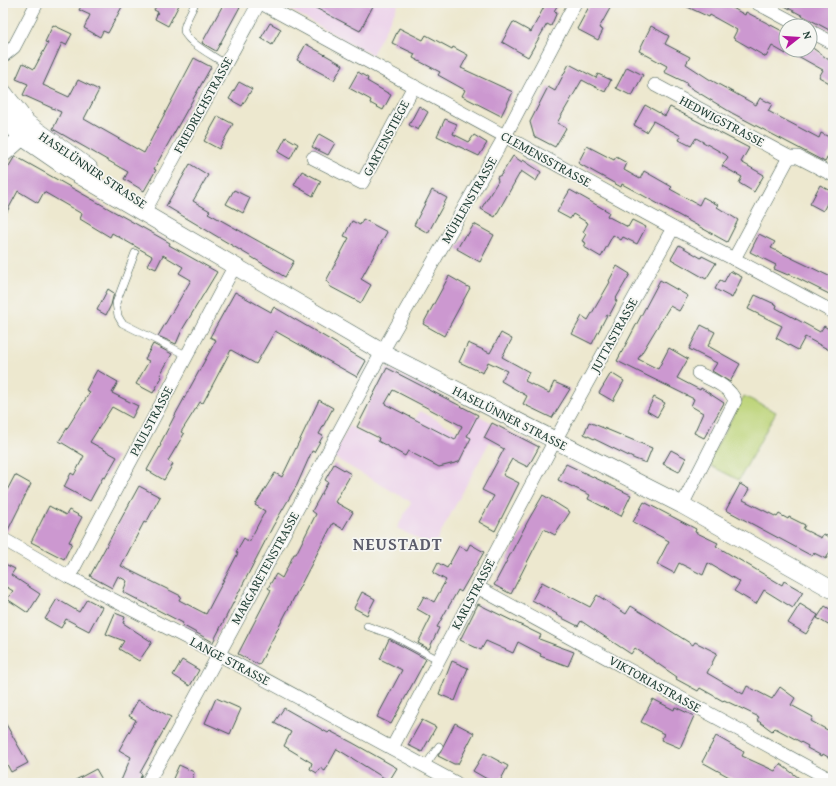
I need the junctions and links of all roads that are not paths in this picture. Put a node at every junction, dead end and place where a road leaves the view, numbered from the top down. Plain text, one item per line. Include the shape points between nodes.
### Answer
1 (37, 3) edge
2 (196, 3) edge
3 (260, 3) edge
4 (575, 3) edge
5 (757, 3) edge
6 (785, 18) edge
7 (818, 35) edge
8 (833, 43) edge
9 (3, 56) edge
10 (225, 64) junction
11 (655, 85) dead end
12 (414, 86) junction
13 (3, 92) edge
14 (13, 128) edge
15 (505, 136) junction
16 (3, 154) edge
17 (789, 157) junction
18 (313, 158) dead end
19 (833, 175) edge
20 (147, 207) junction
21 (674, 228) junction
22 (190, 240) junction
23 (135, 253) dead end
24 (734, 259) junction
25 (234, 267) junction
26 (833, 312) edge
27 (382, 352) junction
28 (186, 355) junction
29 (698, 372) dead end
30 (555, 441) junction
31 (682, 505) junction
32 (3, 539) edge
33 (69, 576) junction
34 (478, 587) junction
35 (833, 590) edge
36 (367, 626) dead end
37 (218, 654) junction
38 (438, 660) junction
39 (439, 746) dead end
40 (392, 748) junction
41 (426, 766) junction
42 (833, 781) edge
43 (147, 783) edge
44 (456, 783) edge

1 - 9 street via 14,47
2 - 10 lane via 184,28 185,34 190,41
3 - 10 street, FRIEDRICHSTRASSE
3 - 12 street, CLEMENSSTRASSE
4 - 15 street, MÜHLENSTRASSE
5 - 6 street
7 - 8 street
10 - 20 street, FRIEDRICHSTRASSE
11 - 17 street, HEDWIGSTRASSE
12 - 15 street, CLEMENSSTRASSE
12 - 18 street, GARTENSTIEGE via 362,183
13 - 14 street, HASELÜNNER STRASSE
14 - 16 street
14 - 20 street, HASELÜNNER STRASSE via 74,159
14 - 22 street, HASELÜNNER STRASSE via 70,170
15 - 21 street, CLEMENSSTRASSE
15 - 27 street, MÜHLENSTRASSE
17 - 19 street, HEDWIGSTRASSE via 798,157
17 - 24 street
20 - 22 street, HASELÜNNER STRASSE
21 - 24 street, CLEMENSSTRASSE
21 - 30 street, JUTTASTRASSE
22 - 25 street, HASELÜNNER STRASSE
23 - 28 lane via 116,303 118,316 122,323
24 - 26 street, CLEMENSSTRASSE
25 - 27 street, HASELÜNNER STRASSE
25 - 28 street, PAULSTRASSE
27 - 30 street, HASELÜNNER STRASSE
27 - 37 street, MARGARETENSTRASSE
28 - 33 street, PAULSTRASSE
29 - 31 street via 728,389 735,401
30 - 31 street, HASELÜNNER STRASSE
30 - 34 street, KARLSTRASSE
31 - 35 street, HASELÜNNER STRASSE
32 - 33 street, LANGE STRASSE
33 - 37 street, LANGE STRASSE
34 - 38 street, KARLSTRASSE
34 - 42 street, VIKTORIASTRASSE
36 - 38 lane via 392,635
37 - 40 street, LANGE STRASSE
37 - 43 street, MARGARETENSTRASSE
38 - 40 street, KARLSTRASSE
39 - 41 lane
40 - 41 street, LANGE STRASSE
41 - 44 street, LANGE STRASSE

